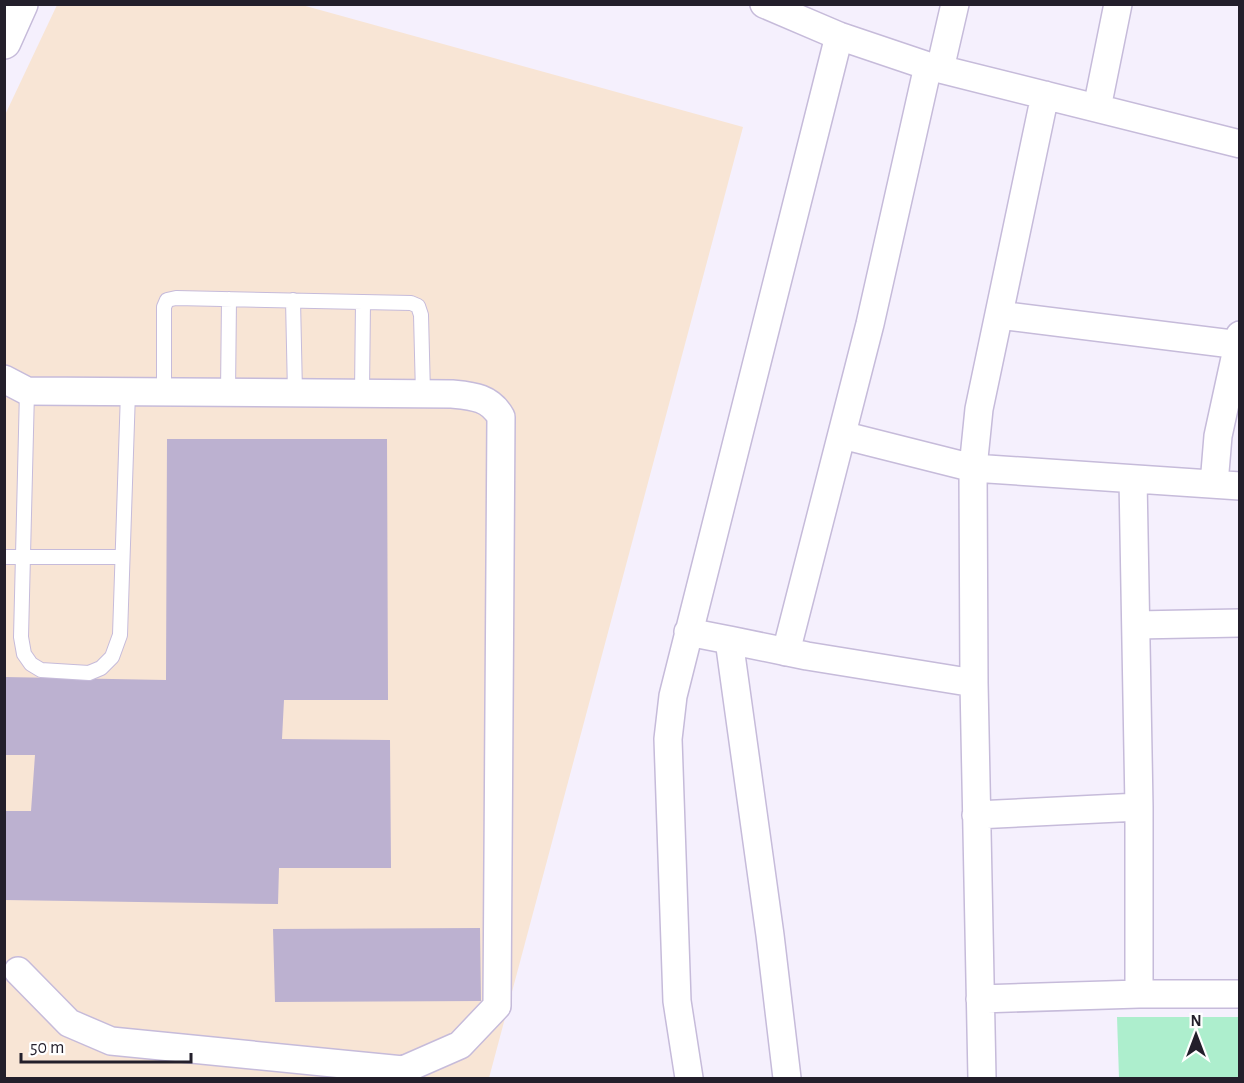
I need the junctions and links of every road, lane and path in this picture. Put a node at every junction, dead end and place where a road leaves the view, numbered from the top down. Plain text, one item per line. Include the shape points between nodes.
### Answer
1 (21, 4) edge
2 (764, 4) edge
3 (955, 4) edge
4 (1118, 4) edge
5 (791, 10) edge
6 (839, 36) junction
7 (4, 42) edge
8 (934, 67) junction
9 (1045, 95) junction
10 (1097, 108) junction
11 (1239, 144) edge
12 (229, 299) junction
13 (293, 300) junction
14 (363, 302) junction
15 (999, 315) junction
16 (1239, 342) edge
17 (16, 385) edge
18 (128, 392) junction
19 (164, 392) junction
20 (228, 393) junction
21 (295, 393) junction
22 (362, 393) junction
23 (423, 394) junction
24 (842, 435) junction
25 (973, 468) junction
26 (1133, 479) junction
27 (1227, 485) edge
28 (4, 557) edge
29 (24, 557) junction
30 (122, 557) junction
31 (1239, 622) edge
32 (1136, 625) junction
33 (688, 632) junction
34 (729, 640) junction
35 (786, 652) junction
36 (974, 683) junction
37 (1139, 807) junction
38 (976, 815) junction
39 (18, 971) dead end
40 (1139, 994) junction
41 (1239, 994) edge
42 (980, 999) junction
43 (688, 1078) edge
44 (787, 1078) edge
45 (982, 1078) edge

1 - 7 street
2 - 5 street
3 - 8 street
4 - 10 street
5 - 6 street
6 - 8 street
6 - 33 street
8 - 9 street
8 - 24 street
9 - 10 street
9 - 15 street
10 - 11 street
12 - 13 lane
12 - 19 lane via 167,300
12 - 20 lane
13 - 14 lane
13 - 21 lane
14 - 22 lane
14 - 23 lane via 418,306 422,315
15 - 16 street
15 - 25 street via 979,409
16 - 27 street via 1218,436
17 - 18 street
17 - 29 lane
18 - 19 street
18 - 30 lane
19 - 20 street
20 - 21 street
21 - 22 street
22 - 23 street
23 - 39 street via 478,397 493,406 501,417 497,1006 460,1045 403,1070 111,1041 69,1023
24 - 25 street
24 - 35 street
25 - 26 street
25 - 36 street
26 - 27 street
26 - 32 street
28 - 29 lane
29 - 30 lane
29 - 30 lane via 24,654 41,670 89,673 101,669 112,657 120,635
31 - 32 street
32 - 37 street
33 - 34 street
33 - 43 street via 668,739 677,1001
34 - 35 street
34 - 44 street
35 - 36 street
36 - 38 street
37 - 38 street
37 - 40 street
38 - 42 street
40 - 41 street
40 - 42 street
42 - 45 street

